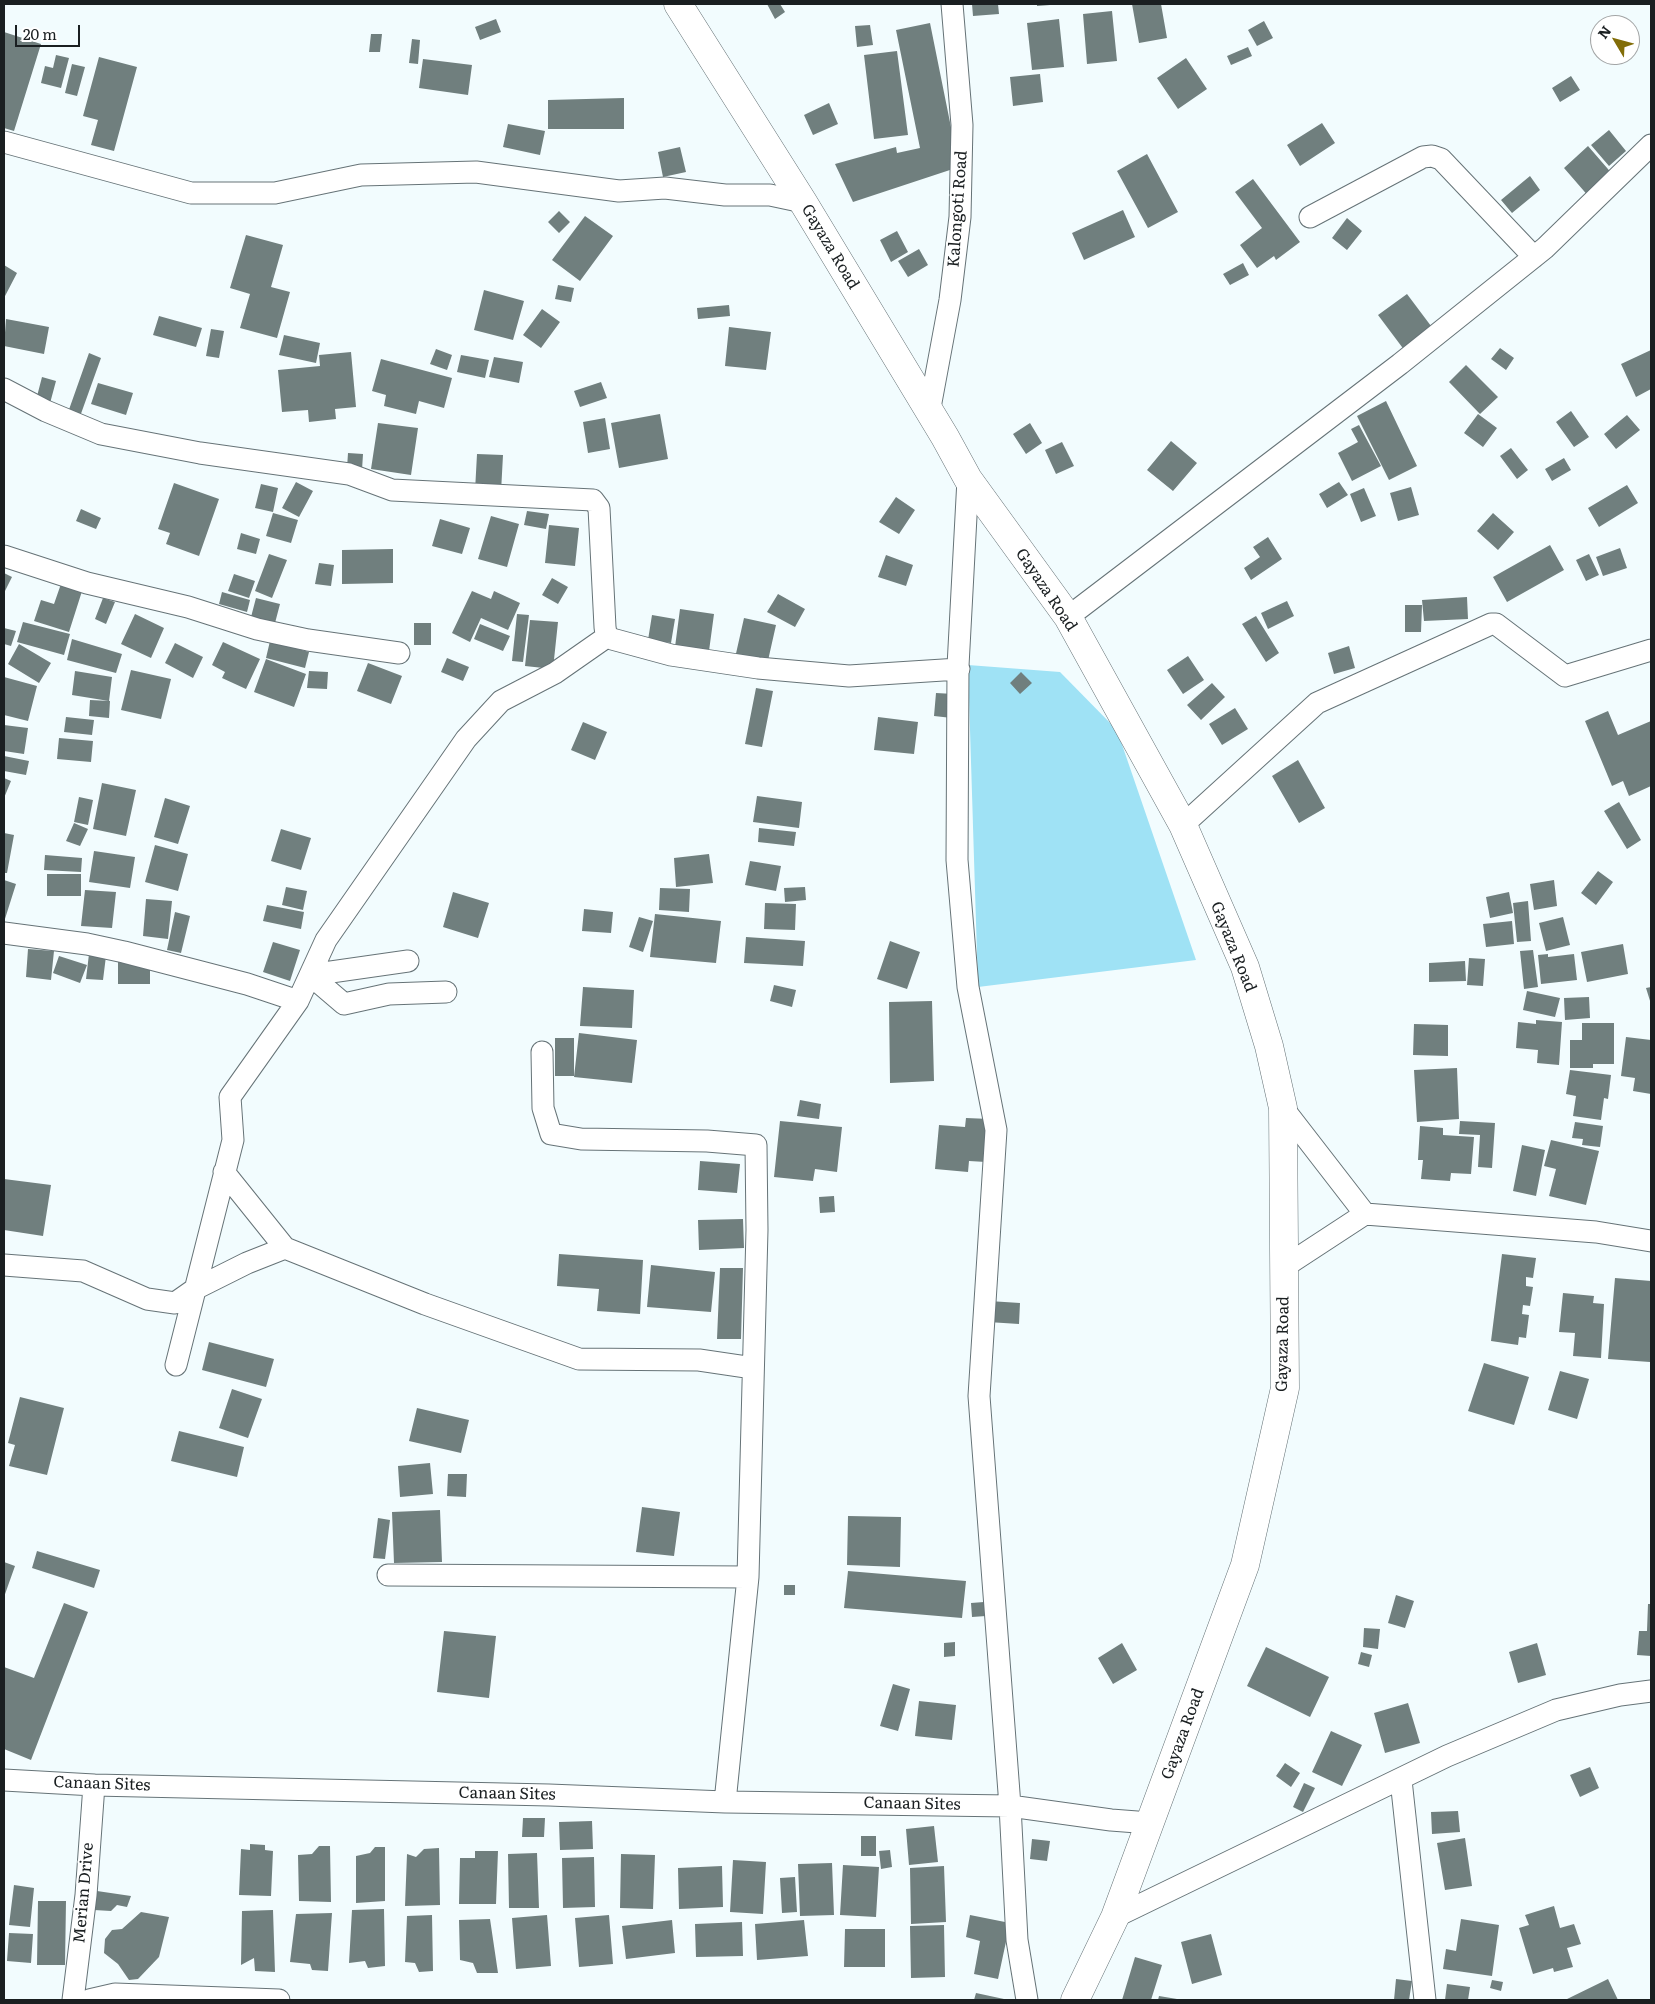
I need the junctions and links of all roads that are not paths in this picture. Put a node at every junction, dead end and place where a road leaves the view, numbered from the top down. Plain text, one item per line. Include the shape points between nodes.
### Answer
1 (678, 4) edge
2 (952, 4) edge
3 (4, 142) edge
4 (1651, 145) edge
5 (803, 202) junction
6 (1310, 217) dead end
7 (1534, 257) junction
8 (4, 389) edge
9 (929, 413) junction
10 (968, 479) junction
11 (4, 556) edge
12 (1068, 617) junction
13 (608, 636) junction
14 (1651, 650) edge
15 (399, 653) dead end
16 (959, 669) junction
17 (1183, 825) junction
18 (4, 933) edge
19 (408, 962) dead end
20 (310, 975) junction
21 (446, 992) dead end
22 (298, 1001) junction
23 (542, 1052) dead end
24 (1283, 1108) junction
25 (224, 1172) junction
26 (1365, 1214) junction
27 (1651, 1241) edge
28 (285, 1248) junction
29 (4, 1265) edge
30 (1284, 1268) junction
31 (195, 1289) junction
32 (176, 1365) dead end
33 (753, 1368) junction
34 (388, 1575) dead end
35 (748, 1577) junction
36 (1651, 1691) edge
37 (4, 1780) edge
38 (1401, 1780) junction
39 (94, 1785) junction
40 (725, 1802) junction
41 (1010, 1806) junction
42 (1150, 1823) junction
43 (1115, 1916) junction
44 (73, 2000) edge
45 (89, 2000) edge
46 (279, 2000) edge
47 (1027, 2000) edge
48 (1075, 2000) edge
49 (1425, 2000) edge

1 - 5 main road, Gayaza Road
2 - 9 street, Kalongoti Road via 962,125 960,217 950,300
3 - 5 street via 191,193 275,193 361,175 476,172 619,191 665,188 725,195 770,195
4 - 7 street
5 - 9 main road, Gayaza Road
6 - 7 street via 1423,156 1432,156 1441,159
7 - 12 street via 1400,364
8 - 13 street via 101,434 200,453 349,474 392,490 593,500 599,508
9 - 10 main road, Gayaza Road
10 - 12 main road, Gayaza Road
10 - 16 street
11 - 15 street via 257,629
12 - 17 main road, Gayaza Road
13 - 16 street via 671,655 758,668 849,676
13 - 20 street via 555,673 501,701 466,739 326,940
14 - 17 street via 1564,676 1496,624 1491,624 1317,703
16 - 41 street via 957,860 968,987 996,1130 980,1396
17 - 24 main road, Gayaza Road via 1245,966
18 - 22 street via 124,952 247,984
19 - 20 street
20 - 21 street via 344,1004 389,994
20 - 22 street
22 - 25 street via 230,1097 233,1140
23 - 33 street via 543,1108 551,1134 581,1139 756,1145
24 - 26 street
24 - 30 main road, Gayaza Road
25 - 28 street
25 - 31 street
26 - 27 street via 1596,1232
26 - 30 street
28 - 31 street
28 - 33 street via 426,1304 579,1359 700,1360
29 - 31 street via 83,1271 147,1299 175,1303
30 - 42 main road, Gayaza Road via 1285,1388 1245,1565
31 - 32 street
33 - 35 street
34 - 35 street
35 - 40 street
36 - 38 street via 1556,1710 1447,1756
37 - 39 street, Canaan Sites
38 - 43 street
38 - 49 street
39 - 40 street, Canaan Sites
39 - 44 street, Merian Drive via 86,1895
40 - 41 street, Canaan Sites
41 - 42 street, Canaan Sites
41 - 47 street via 1017,1940
42 - 43 main road, Gayaza Road
43 - 48 main road, Gayaza Road
45 - 46 street via 116,1994

